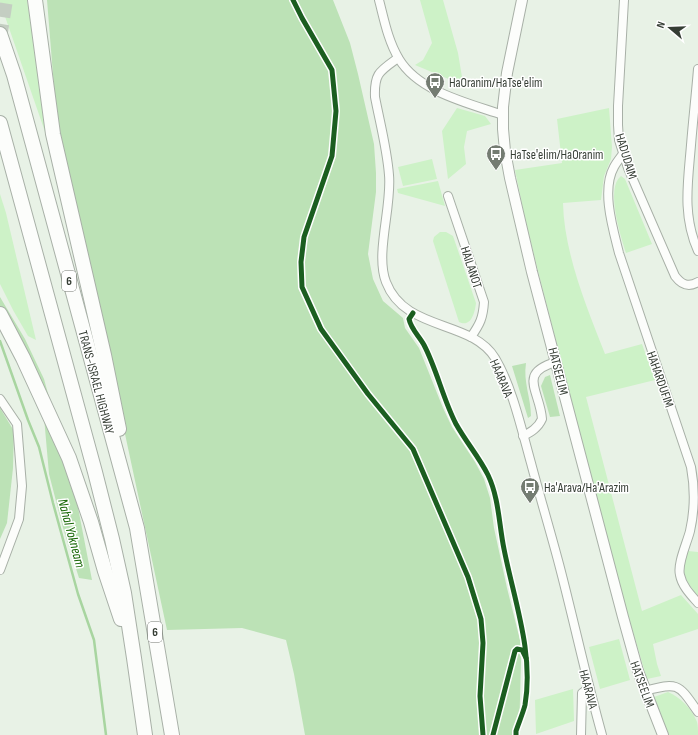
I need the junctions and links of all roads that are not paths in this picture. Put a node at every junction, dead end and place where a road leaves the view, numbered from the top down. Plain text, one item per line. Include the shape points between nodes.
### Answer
1 (35, 0) edge
2 (379, 0) edge
3 (522, 0) edge
4 (624, 0) edge
5 (0, 34) edge
6 (398, 58) junction
7 (698, 69) edge
8 (503, 115) junction
9 (0, 123) edge
10 (623, 154) junction
11 (448, 196) dead end
12 (698, 251) edge
13 (698, 282) edge
14 (0, 314) edge
15 (471, 337) junction
16 (556, 362) junction
17 (0, 399) edge
18 (523, 436) junction
19 (137, 528) junction
20 (0, 570) edge
21 (698, 603) edge
22 (134, 658) junction
23 (589, 688) junction
24 (646, 691) junction
25 (698, 712) edge
26 (145, 735) edge
27 (172, 735) edge
28 (581, 735) edge
29 (602, 735) edge
30 (663, 735) edge

1 - 19 highway via 53,134 104,355
2 - 6 street
3 - 8 street, HATSEELIM via 507,73
4 - 10 street, HADUDAIM via 618,125
5 - 19 highway, TRANS-ISRAEL HIGHWAY / 6 via 14,75
6 - 8 street via 419,80 448,96
6 - 15 street, HAARAVA via 382,69 375,84 389,176 382,264 385,281 398,302 413,313
7 - 12 street via 687,191 691,232
8 - 16 street, HATSEELIM via 510,178
9 - 22 highway, TRANS-ISRAEL HIGHWAY / 6 via 105,509 124,593
10 - 13 street, HADUDAIM via 674,276 680,283 687,285
10 - 21 street, HAHARDUFIM via 610,179 608,192 611,222 619,253 691,467 695,502 680,575 685,587
11 - 15 street, HAILANOT via 484,302 480,324
14 - 22 highway via 69,458
15 - 18 street, HAARAVA via 486,346 495,358 512,399
16 - 18 street via 539,368 534,375 542,419
16 - 24 street, HATSEELIM via 612,579
17 - 20 street via 17,424 22,486 19,519
18 - 23 street, HAARAVA via 559,564
19 - 27 highway, TRANS-ISRAEL HIGHWAY / 6
22 - 26 highway, TRANS-ISRAEL HIGHWAY / 6
23 - 28 street via 582,693
23 - 29 street, HAARAVA
24 - 25 street via 670,685 677,686 684,691
24 - 30 street, HATSEELIM

